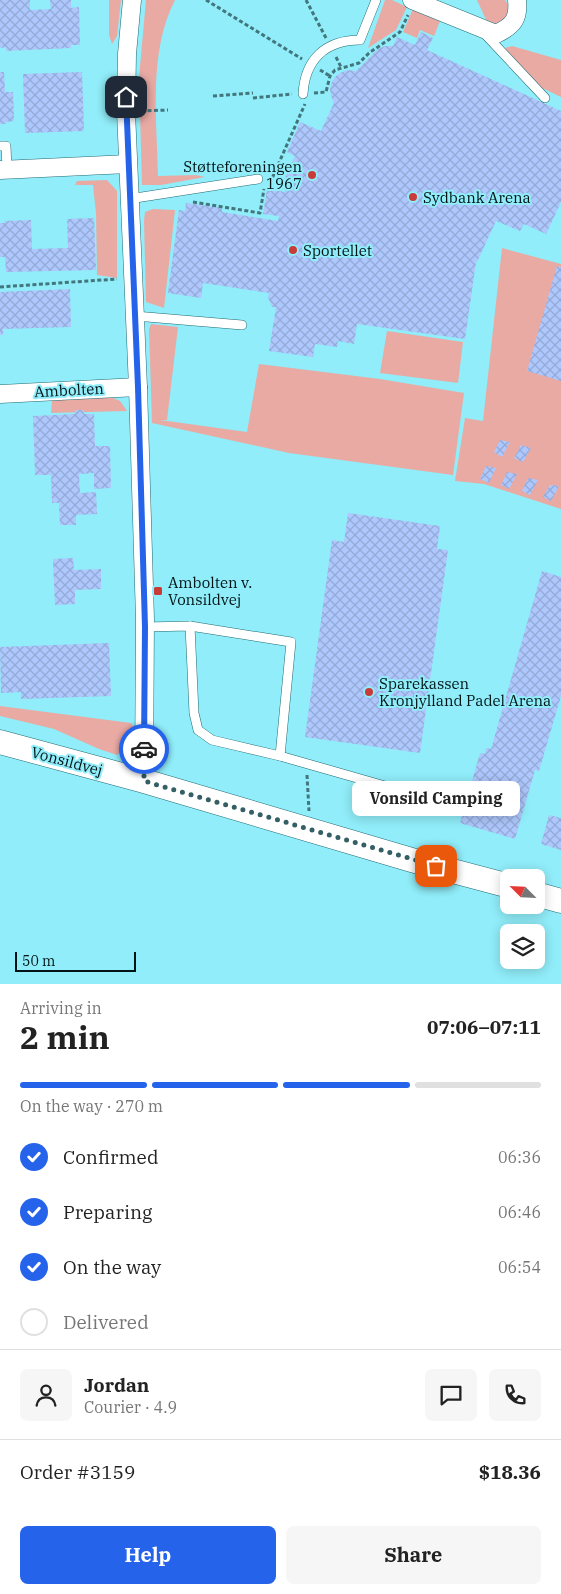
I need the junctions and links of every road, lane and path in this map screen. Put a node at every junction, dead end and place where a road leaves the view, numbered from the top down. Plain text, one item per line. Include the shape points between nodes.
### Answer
1 (132, 0) edge
2 (206, 0) edge
3 (306, 0) edge
4 (376, 0) edge
5 (413, 0) edge
6 (517, 0) edge
7 (445, 7) edge
8 (478, 28) junction
9 (330, 46) junction
10 (310, 64) junction
11 (341, 67) junction
12 (330, 76) junction
13 (307, 93) junction
14 (213, 96) dead end
15 (545, 98) dead end
16 (168, 110) dead end
17 (126, 112) junction
18 (0, 146) edge
19 (128, 164) junction
20 (4, 170) edge
21 (258, 179) dead end
22 (129, 199) junction
23 (187, 201) dead end
24 (133, 278) junction
25 (0, 287) edge
26 (135, 316) junction
27 (242, 325) dead end
28 (138, 387) junction
29 (0, 394) edge
30 (190, 626) junction
31 (145, 627) junction
32 (0, 742) edge
33 (280, 756) junction
34 (307, 764) junction
35 (144, 781) junction
36 (413, 794) dead end
37 (310, 829) junction
38 (500, 884) edge
39 (545, 897) edge
40 (561, 901) edge

1 - 17 street
2 - 10 path
3 - 9 path
4 - 9 lane via 360,40
5 - 7 street
5 - 11 path via 400,32 359,63
6 - 8 street via 517,14 510,27 496,34
7 - 8 street
8 - 15 lane
9 - 10 lane
9 - 11 path
10 - 12 path
10 - 13 lane via 303,83
11 - 12 path
12 - 13 path via 326,92
13 - 14 path
13 - 23 path via 272,181 264,189 260,213
16 - 17 path
17 - 19 street
18 - 20 lane via 6,146
19 - 20 street
19 - 22 street
21 - 22 lane
22 - 24 street
24 - 25 path
24 - 26 street
26 - 27 lane
26 - 28 street
28 - 29 street, Ambolten
28 - 31 street
30 - 31 lane
30 - 33 lane via 194,713 198,730 212,740
30 - 33 lane via 292,642
31 - 35 street
32 - 35 main road, Vonsildvej
33 - 34 lane
34 - 36 lane
34 - 37 path
35 - 37 main road, Vonsildvej
37 - 38 main road, Vonsildvej
39 - 40 main road

